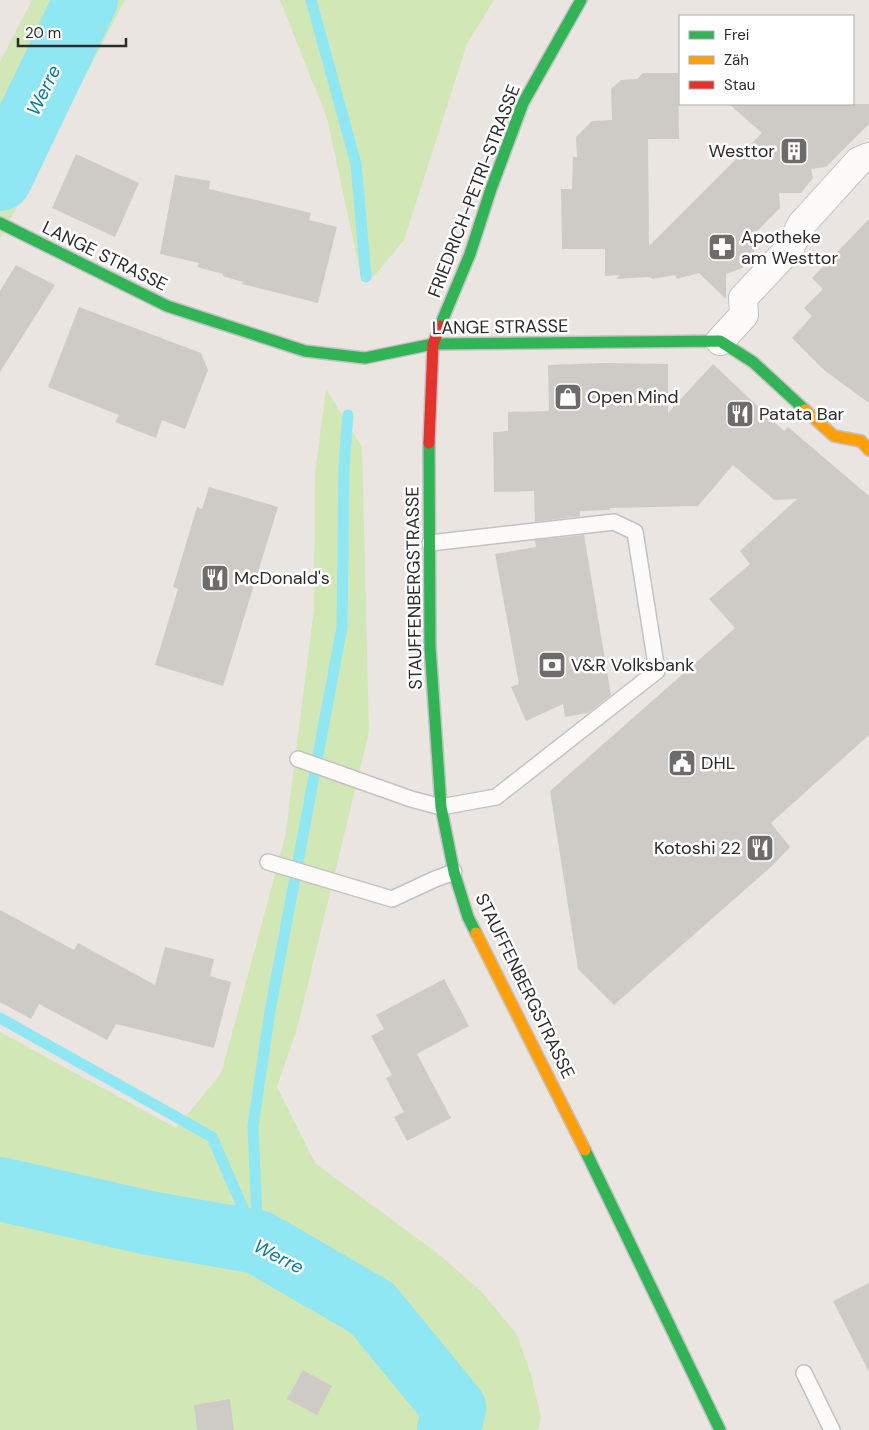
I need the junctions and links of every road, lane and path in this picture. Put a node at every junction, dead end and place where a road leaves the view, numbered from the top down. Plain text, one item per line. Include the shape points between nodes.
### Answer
1 (581, 0) edge
2 (869, 156) edge
3 (0, 223) edge
4 (720, 341) junction
5 (433, 344) junction
6 (869, 450) edge
7 (430, 543) junction
8 (298, 759) dead end
9 (441, 807) junction
10 (268, 862) dead end
11 (454, 872) junction
12 (804, 1373) dead end
13 (720, 1430) edge
14 (832, 1430) edge

1 - 5 main road, FRIEDRICH-PETRI-STRASSE via 523,103 470,254
2 - 4 street via 859,161 801,225 790,248 743,298 744,315
3 - 5 main road, LANGE STRASSE via 167,306 304,351 365,358
4 - 5 main road, LANGE STRASSE via 554,336
4 - 6 main road via 789,388 834,436 861,441
5 - 7 main road, STAUFFENBERGSTRASSE via 429,434
7 - 9 main road, STAUFFENBERGSTRASSE via 430,647
7 - 9 lane via 614,522 635,532 657,672 496,797
8 - 9 lane
9 - 11 main road, STAUFFENBERGSTRASSE
10 - 11 lane via 392,899
11 - 13 main road, STAUFFENBERGSTRASSE via 468,917 565,1108
12 - 14 lane

